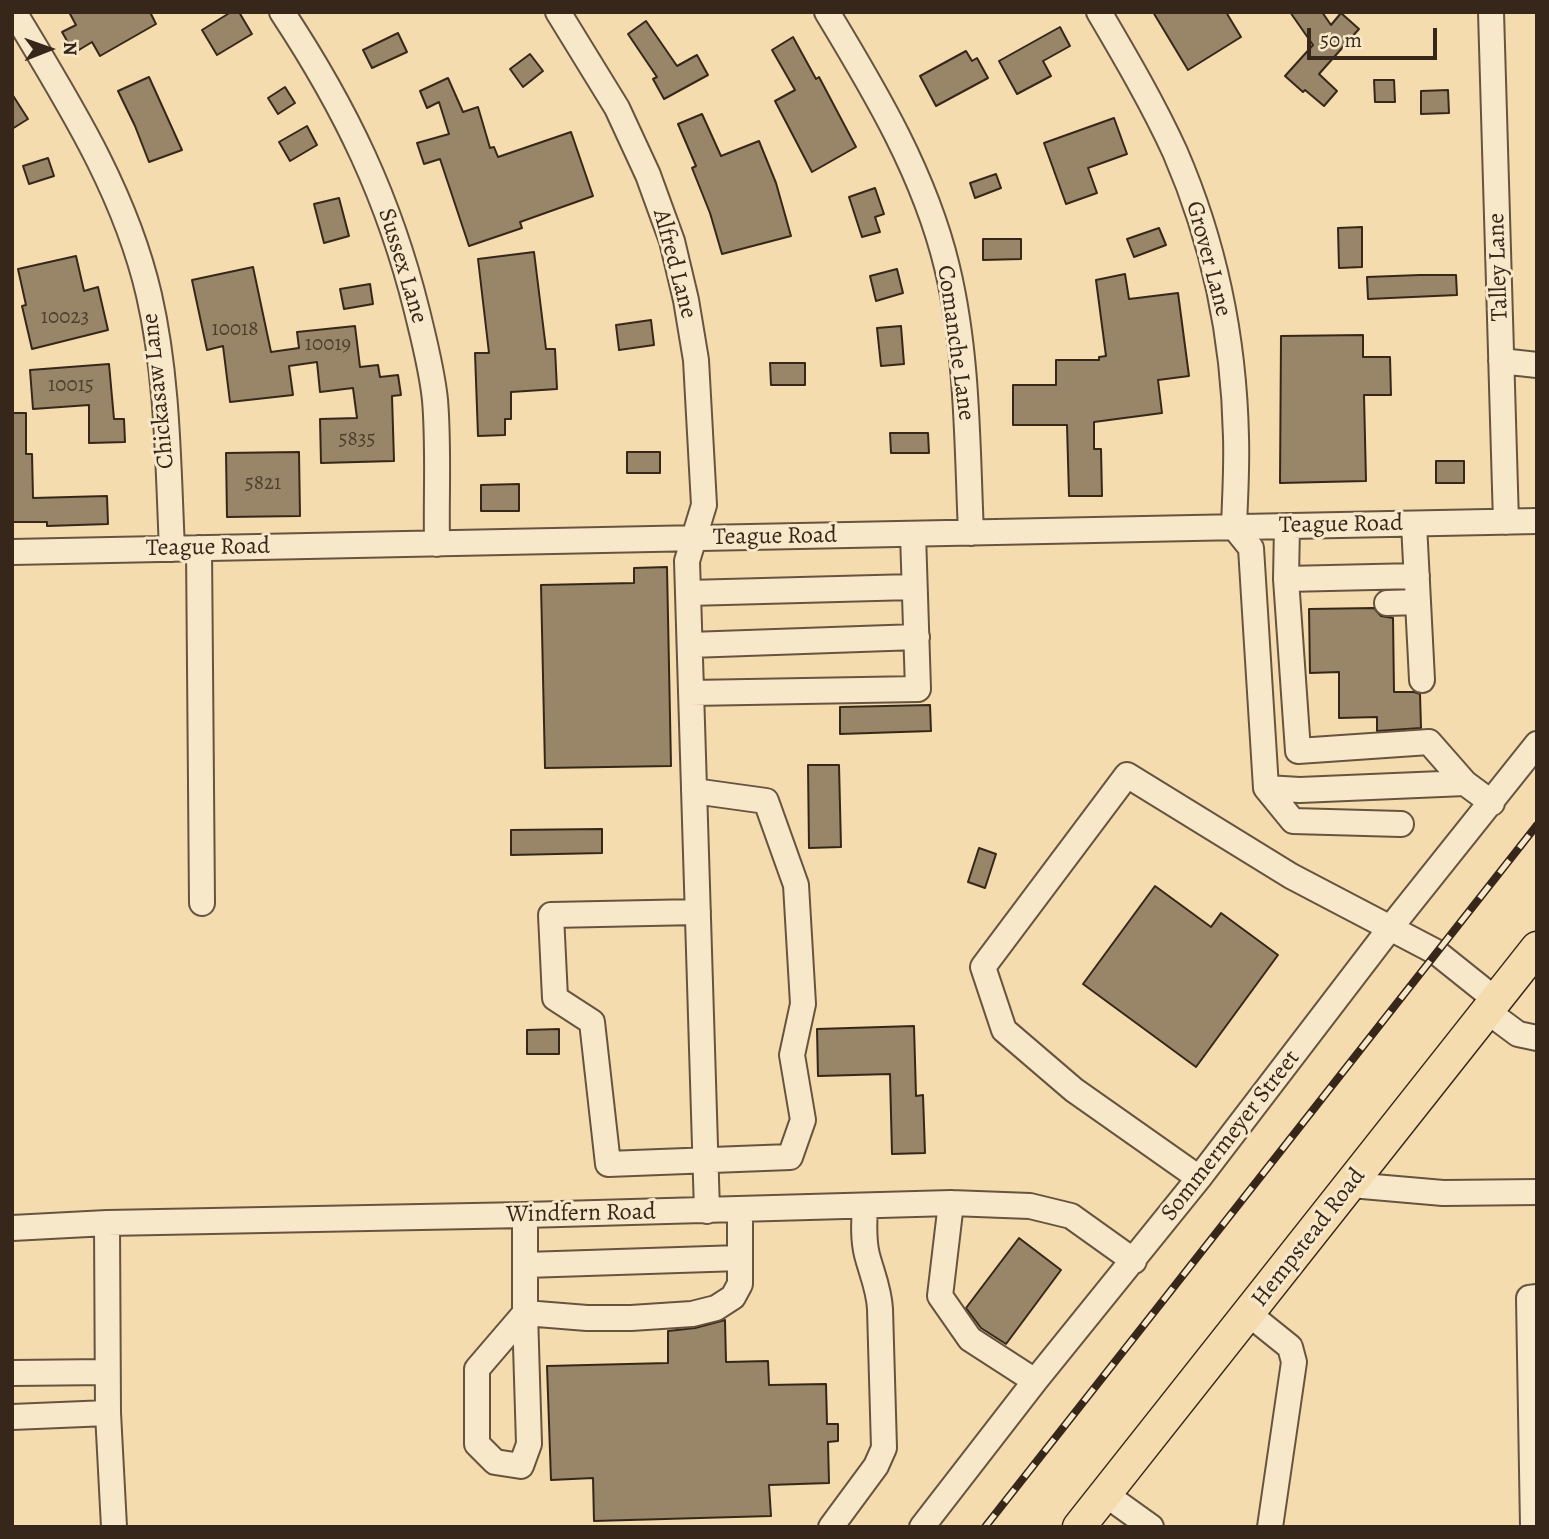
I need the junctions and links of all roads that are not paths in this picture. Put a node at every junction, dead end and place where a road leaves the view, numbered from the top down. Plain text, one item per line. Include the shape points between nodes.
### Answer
1 (15, 12) edge
2 (282, 12) edge
3 (558, 12) edge
4 (828, 12) edge
5 (1099, 12) edge
6 (1490, 12) edge
7 (1501, 361) junction
8 (1537, 365) edge
9 (1537, 521) edge
10 (1506, 522) junction
11 (1414, 524) junction
12 (1287, 526) junction
13 (1234, 527) junction
14 (971, 533) junction
15 (913, 534) junction
16 (695, 538) junction
17 (437, 544) junction
18 (199, 548) junction
19 (172, 549) junction
20 (12, 552) edge
21 (1417, 576) junction
22 (1286, 579) junction
23 (914, 587) junction
24 (688, 593) junction
25 (1418, 602) junction
26 (1387, 603) dead end
27 (917, 637) junction
28 (690, 645) junction
29 (1422, 680) dead end
30 (691, 693) junction
31 (1537, 744) edge
32 (1465, 783) junction
33 (1266, 788) junction
34 (694, 791) junction
35 (1492, 803) junction
36 (1401, 824) dead end
37 (202, 903) dead end
38 (698, 912) junction
39 (1391, 927) junction
40 (1537, 948) edge
41 (1491, 1005) junction
42 (1537, 1038) edge
43 (705, 1160) junction
44 (1199, 1178) junction
45 (1351, 1185) junction
46 (1537, 1192) edge
47 (951, 1203) junction
48 (865, 1206) junction
49 (740, 1209) junction
50 (707, 1210) junction
51 (525, 1215) junction
52 (107, 1223) junction
53 (12, 1228) edge
54 (740, 1258) junction
55 (1133, 1261) junction
56 (526, 1265) junction
57 (1537, 1297) edge
58 (525, 1313) junction
59 (1249, 1314) junction
60 (107, 1372) junction
61 (12, 1373) edge
62 (1035, 1381) junction
63 (108, 1413) junction
64 (12, 1417) edge
65 (1105, 1494) junction
66 (114, 1527) edge
67 (831, 1527) edge
68 (922, 1527) edge
69 (1079, 1527) edge
70 (1151, 1527) edge
71 (1270, 1527) edge
72 (1533, 1527) edge

1 - 19 street, Chickasaw Lane via 110,181 148,293 160,355
2 - 17 street, Sussex Lane via 316,63 366,158 408,276 435,401
3 - 16 street, Alfred Lane via 617,108 672,241 696,359 704,505
4 - 14 street, Comanche Lane via 916,174 947,268 965,391
5 - 13 street, Grover Lane via 1175,152 1212,257 1233,381
6 - 7 street, Talley Lane
7 - 8 street
7 - 10 street, Talley Lane
9 - 10 street, Teague Road
10 - 11 street, Teague Road
11 - 12 street, Teague Road
11 - 21 street
12 - 13 street, Teague Road
12 - 22 street
13 - 14 street, Teague Road
13 - 33 street via 1251,548
14 - 15 street, Teague Road
15 - 16 street, Teague Road
15 - 23 street
16 - 17 street, Teague Road
16 - 24 street, Alfred Lane via 687,561
17 - 18 street, Teague Road
18 - 19 street, Teague Road
18 - 37 street
19 - 20 street, Teague Road
21 - 22 street
21 - 25 street
22 - 32 street via 1298,751 1429,742
23 - 24 street
23 - 27 street
24 - 28 street, Alfred Lane
25 - 26 street
25 - 29 street
27 - 28 street
27 - 30 street via 918,689
28 - 30 street, Alfred Lane
30 - 34 street, Alfred Lane
31 - 35 street, Sommermeyer Street
32 - 33 street
32 - 35 street
33 - 36 street via 1293,821
34 - 38 street, Alfred Lane
34 - 43 street via 766,801 796,885 803,1004 792,1055 803,1120 790,1157
35 - 39 street, Sommermeyer Street
38 - 43 street, Alfred Lane
38 - 43 street via 551,915 555,998 592,1022 608,1164
39 - 41 street via 1436,953
39 - 44 street, Sommermeyer Street
39 - 44 street via 1291,876 1127,775 983,967 1004,1030 1074,1090
40 - 41 main road, Hempstead Road
41 - 42 street via 1518,1034
41 - 45 main road, Hempstead Road
43 - 50 street, Alfred Lane
44 - 55 street, Sommermeyer Street
45 - 46 street via 1443,1193
45 - 59 main road, Hempstead Road
47 - 48 street, Windfern Road
47 - 55 street, Windfern Road via 1030,1206 1071,1216
47 - 62 street via 940,1296 970,1339
48 - 49 street, Windfern Road
48 - 67 street via 867,1256 879,1289 884,1448
49 - 50 street, Windfern Road
49 - 54 street
50 - 51 street, Windfern Road
51 - 52 street, Windfern Road
51 - 56 street
52 - 53 street, Windfern Road
52 - 60 street
54 - 56 street
54 - 58 street via 740,1284 733,1297 716,1308 631,1318
55 - 62 street, Sommermeyer Street
56 - 58 street
57 - 72 street via 1529,1298
58 - 58 street via 477,1369 477,1444 495,1462 521,1466 529,1444
59 - 65 main road, Hempstead Road
59 - 71 street via 1290,1347 1294,1362
60 - 61 street
60 - 63 street
62 - 68 street, Sommermeyer Street
63 - 64 street
63 - 66 street
65 - 69 main road, Hempstead Road
65 - 70 street

